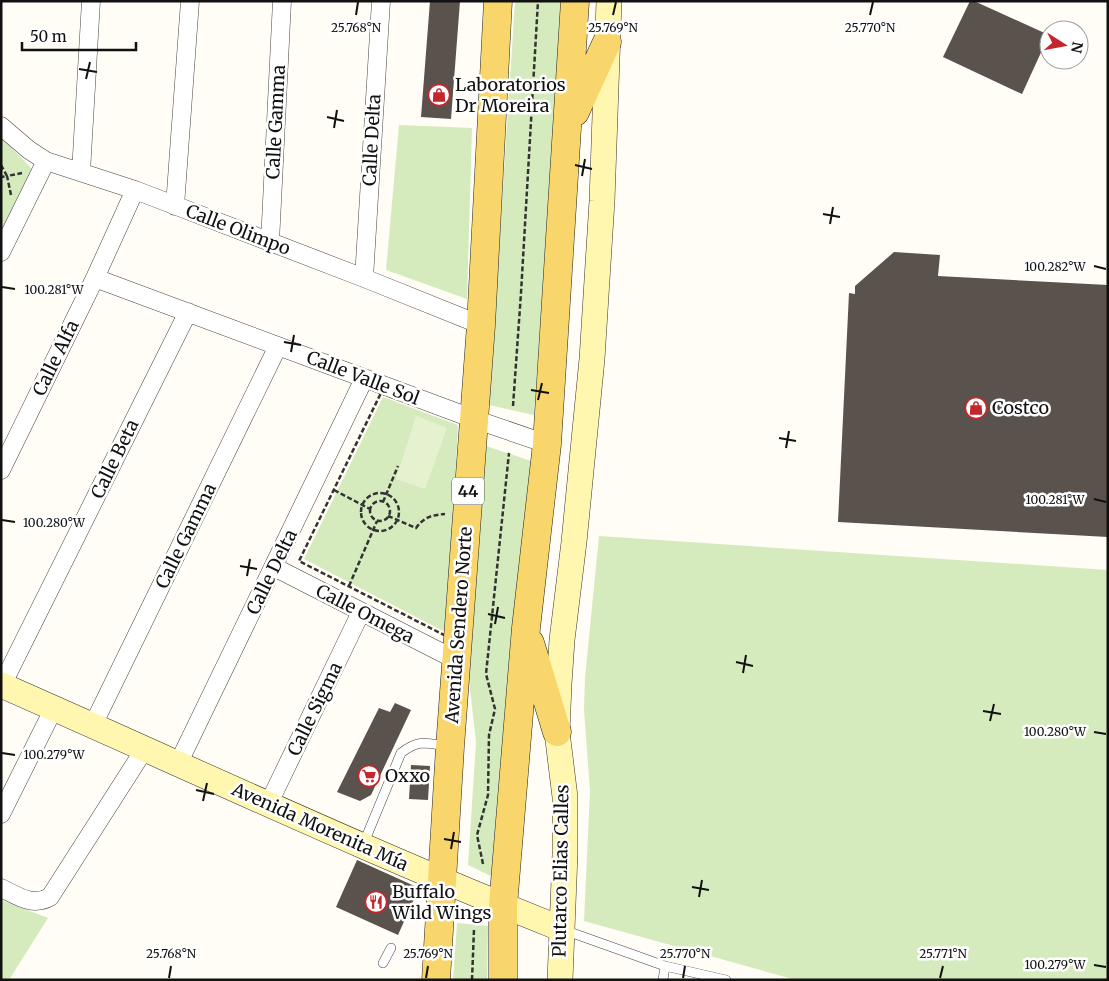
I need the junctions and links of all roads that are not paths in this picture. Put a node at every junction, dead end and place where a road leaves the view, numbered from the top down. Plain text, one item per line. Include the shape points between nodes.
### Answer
1 (91, 1) edge
2 (190, 1) edge
3 (282, 1) edge
4 (380, 1) edge
5 (498, 1) edge
6 (575, 1) edge
7 (609, 1) edge
8 (607, 42) junction
9 (1, 126) edge
10 (568, 128) junction
11 (46, 161) junction
12 (81, 172) junction
13 (134, 190) junction
14 (175, 206) junction
15 (270, 242) junction
16 (1, 252) edge
17 (95, 278) junction
18 (364, 278) junction
19 (188, 312) junction
20 (481, 325) junction
21 (278, 346) junction
22 (364, 379) junction
23 (474, 419) junction
24 (547, 444) junction
25 (1, 470) edge
26 (274, 567) junction
27 (361, 612) junction
28 (526, 628) junction
29 (456, 660) junction
30 (2, 685) edge
31 (54, 708) junction
32 (93, 725) junction
33 (557, 732) junction
34 (450, 747) junction
35 (144, 750) junction
36 (178, 764) junction
37 (268, 805) junction
38 (1, 814) edge
39 (363, 846) junction
40 (442, 881) junction
41 (1, 888) edge
42 (502, 906) junction
43 (562, 929) junction
44 (391, 948) dead end
45 (383, 963) dead end
46 (665, 966) junction
47 (436, 980) edge
48 (503, 980) edge
49 (560, 980) edge
50 (663, 980) edge
51 (726, 980) edge

1 - 12 street
2 - 14 street
3 - 15 street, Calle Gamma
4 - 18 street, Calle Delta
5 - 20 main road, Avenida Sendero Norte / 44
6 - 10 main road
7 - 8 street
8 - 10 main road
8 - 33 street via 602,202 592,359 562,640
9 - 11 street, Calle Olimpo
10 - 24 main road
11 - 12 street, Calle Olimpo
11 - 16 street
12 - 13 street, Calle Olimpo
13 - 14 street, Calle Olimpo
13 - 17 street, Calle Alfa
14 - 15 street, Calle Olimpo
15 - 18 street, Calle Olimpo
17 - 19 street, Calle Valle Sol
17 - 25 street, Calle Alfa
18 - 20 street, Calle Olimpo
19 - 21 street, Calle Valle Sol
19 - 30 street, Calle Beta
20 - 23 main road, Avenida Sendero Norte / 44
21 - 22 street, Calle Valle Sol
21 - 32 street, Calle Gamma
22 - 23 street, Calle Valle Sol
22 - 26 street, Calle Delta
23 - 24 street, Calle Valle Sol
23 - 29 main road, Avenida Sendero Norte / 44
24 - 28 main road
26 - 27 street, Calle Omega
26 - 36 street, Calle Delta
27 - 29 street, Calle Omega
27 - 37 street, Calle Sigma
28 - 33 main road
28 - 42 main road
29 - 34 main road, Avenida Sendero Norte / 44
30 - 31 street, Avenida Morenita Mía
31 - 32 street, Avenida Morenita Mía
31 - 38 street
32 - 35 street, Avenida Morenita Mía
33 - 43 street, Plutarco Elias Calles via 565,797
34 - 39 lane via 423,742 412,744 401,753
34 - 40 main road, Avenida Sendero Norte / 44
35 - 36 street, Avenida Morenita Mía
35 - 41 street via 50,898 29,902
36 - 37 street, Avenida Morenita Mía
37 - 39 street, Avenida Morenita Mía
39 - 40 street, Avenida Morenita Mía
40 - 42 street, Avenida Morenita Mía
40 - 47 main road, Avenida Sendero Norte / 44
42 - 43 street, Avenida Morenita Mía
42 - 48 main road
43 - 46 lane
43 - 49 street, Plutarco Elias Calles
44 - 45 lane
46 - 50 lane
46 - 51 lane

